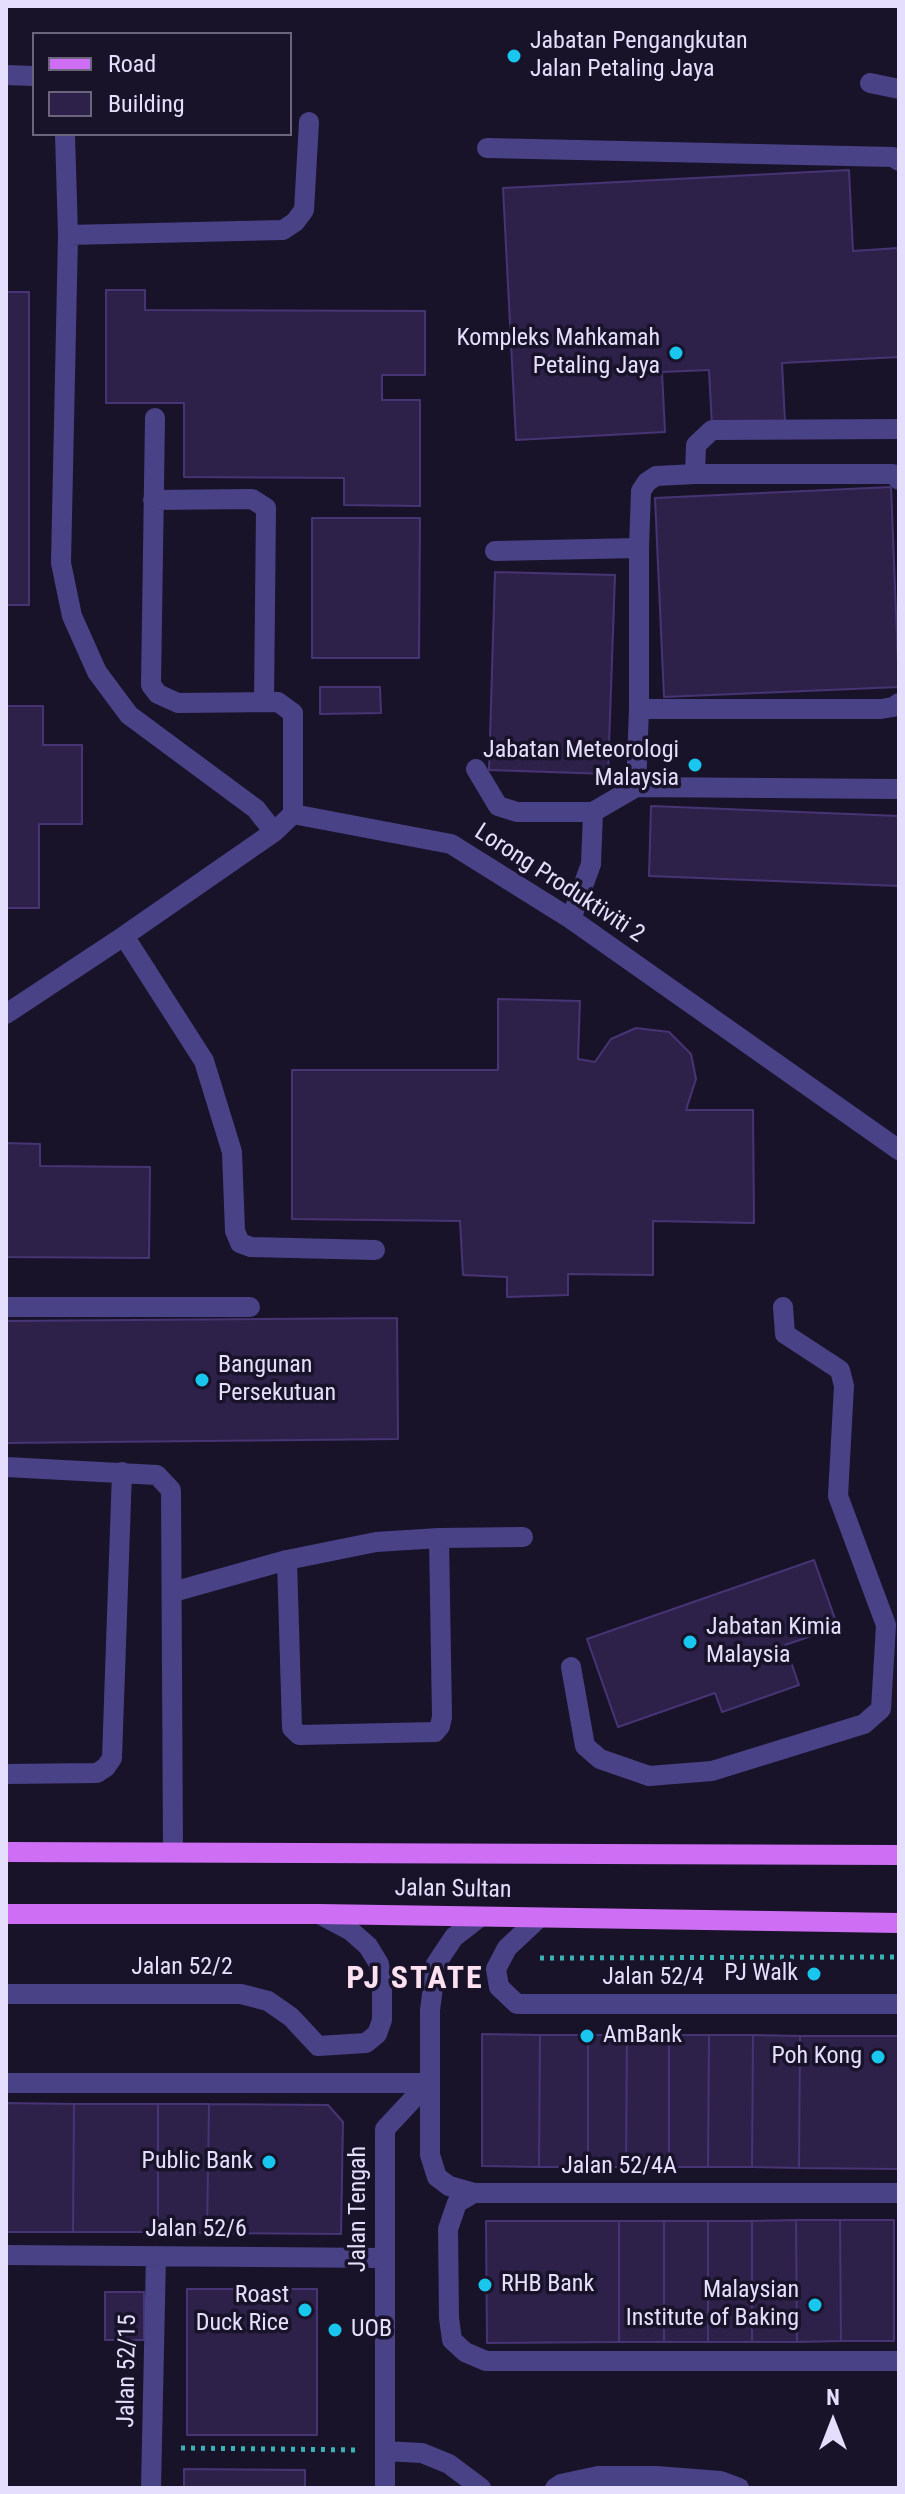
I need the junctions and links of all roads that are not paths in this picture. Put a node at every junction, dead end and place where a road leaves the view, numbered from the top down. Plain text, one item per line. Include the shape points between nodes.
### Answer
1 (6, 75) edge
2 (32, 76) edge
3 (870, 83) dead end
4 (899, 89) edge
5 (309, 122) dead end
6 (65, 136) edge
7 (487, 148) dead end
8 (899, 161) edge
9 (68, 235) junction
10 (155, 418) dead end
11 (899, 429) edge
12 (695, 474) junction
13 (899, 480) edge
14 (153, 500) junction
15 (639, 548) junction
16 (495, 551) dead end
17 (264, 702) junction
18 (899, 703) edge
19 (639, 709) junction
20 (476, 769) dead end
21 (636, 787) junction
22 (899, 789) edge
23 (593, 812) junction
24 (293, 814) junction
25 (274, 832) junction
26 (571, 919) junction
27 (124, 936) junction
28 (6, 1014) edge
29 (899, 1150) edge
30 (375, 1250) dead end
31 (6, 1307) edge
32 (250, 1307) dead end
33 (783, 1307) dead end
34 (6, 1467) edge
35 (122, 1472) junction
36 (523, 1537) dead end
37 (439, 1538) junction
38 (287, 1560) junction
39 (173, 1592) junction
40 (571, 1667) dead end
41 (892, 1683) edge
42 (6, 1774) edge
43 (173, 1851) junction
44 (6, 1852) edge
45 (899, 1855) edge
46 (6, 1914) edge
47 (319, 1914) junction
48 (480, 1917) junction
49 (539, 1918) junction
50 (899, 1923) edge
51 (6, 1994) edge
52 (899, 2004) edge
53 (318, 2046) junction
54 (6, 2083) edge
55 (320, 2083) junction
56 (428, 2083) junction
57 (474, 2193) junction
58 (899, 2193) edge
59 (6, 2255) edge
60 (156, 2256) junction
61 (385, 2258) junction
62 (899, 2361) edge
63 (385, 2451) junction
64 (151, 2488) edge
65 (385, 2488) edge
66 (481, 2488) edge
67 (555, 2488) edge
68 (739, 2488) edge

1 - 2 street
3 - 4 street
5 - 9 street via 304,210 283,230
6 - 9 street
7 - 8 street
9 - 25 street via 61,563 72,616 97,672 129,715 256,809
10 - 14 street
11 - 12 street via 712,430 696,445
12 - 13 street via 893,474
12 - 15 street via 656,476 647,482 641,491
14 - 17 street via 151,685 178,703
14 - 17 street via 252,499 266,508
15 - 16 street
15 - 19 street
17 - 24 street via 278,702 293,713
18 - 19 street via 881,709
19 - 21 street
20 - 23 street via 492,798 507,811
21 - 22 street
21 - 23 street
23 - 26 street via 591,864
24 - 25 street
24 - 26 street, Lorong Produktiviti 2 via 451,844
25 - 27 street
26 - 29 street, Lorong Produktiviti 2
27 - 28 street
27 - 30 street via 204,1061 232,1152 240,1243
31 - 32 street
33 - 41 street via 785,1334 840,1370 844,1386 838,1496 886,1625
34 - 35 street
35 - 39 street via 157,1475 171,1490
35 - 42 street via 112,1758 97,1773
36 - 37 street
37 - 38 street via 376,1542
37 - 38 street via 442,1717 435,1732 299,1735 292,1728
38 - 39 street
39 - 43 street
40 - 41 street via 585,1746 600,1759 649,1776 712,1771 864,1724 881,1709
43 - 44 main road, Jalan Sultan
43 - 45 main road, Jalan Sultan
46 - 47 main road, Jalan Sultan
47 - 48 main road, Jalan Sultan
47 - 53 street via 351,1931 379,1964 382,2020 366,2043
48 - 49 main road, Jalan Sultan
48 - 56 street via 454,1937 436,1964
49 - 50 main road, Jalan Sultan
49 - 52 street, Jalan 52/4 via 507,1948 496,1969 499,1987 517,2004
51 - 53 street, Jalan 52/2 via 241,1994 268,2001
53 - 55 street
54 - 55 street
55 - 56 street
56 - 57 street, Jalan 52/4A via 430,2155 437,2177
56 - 61 street, Jalan Tengah via 385,2129
57 - 58 street, Jalan 52/4A
57 - 62 street via 457,2203 448,2229 449,2318 452,2340 486,2361
59 - 60 street, Jalan 52/6
60 - 61 street, Jalan 52/6
60 - 64 street, Jalan 52/15
61 - 63 street, Jalan Tengah
63 - 65 street, Jalan Tengah
63 - 66 street via 422,2453 449,2464
67 - 68 street via 598,2476 720,2481

